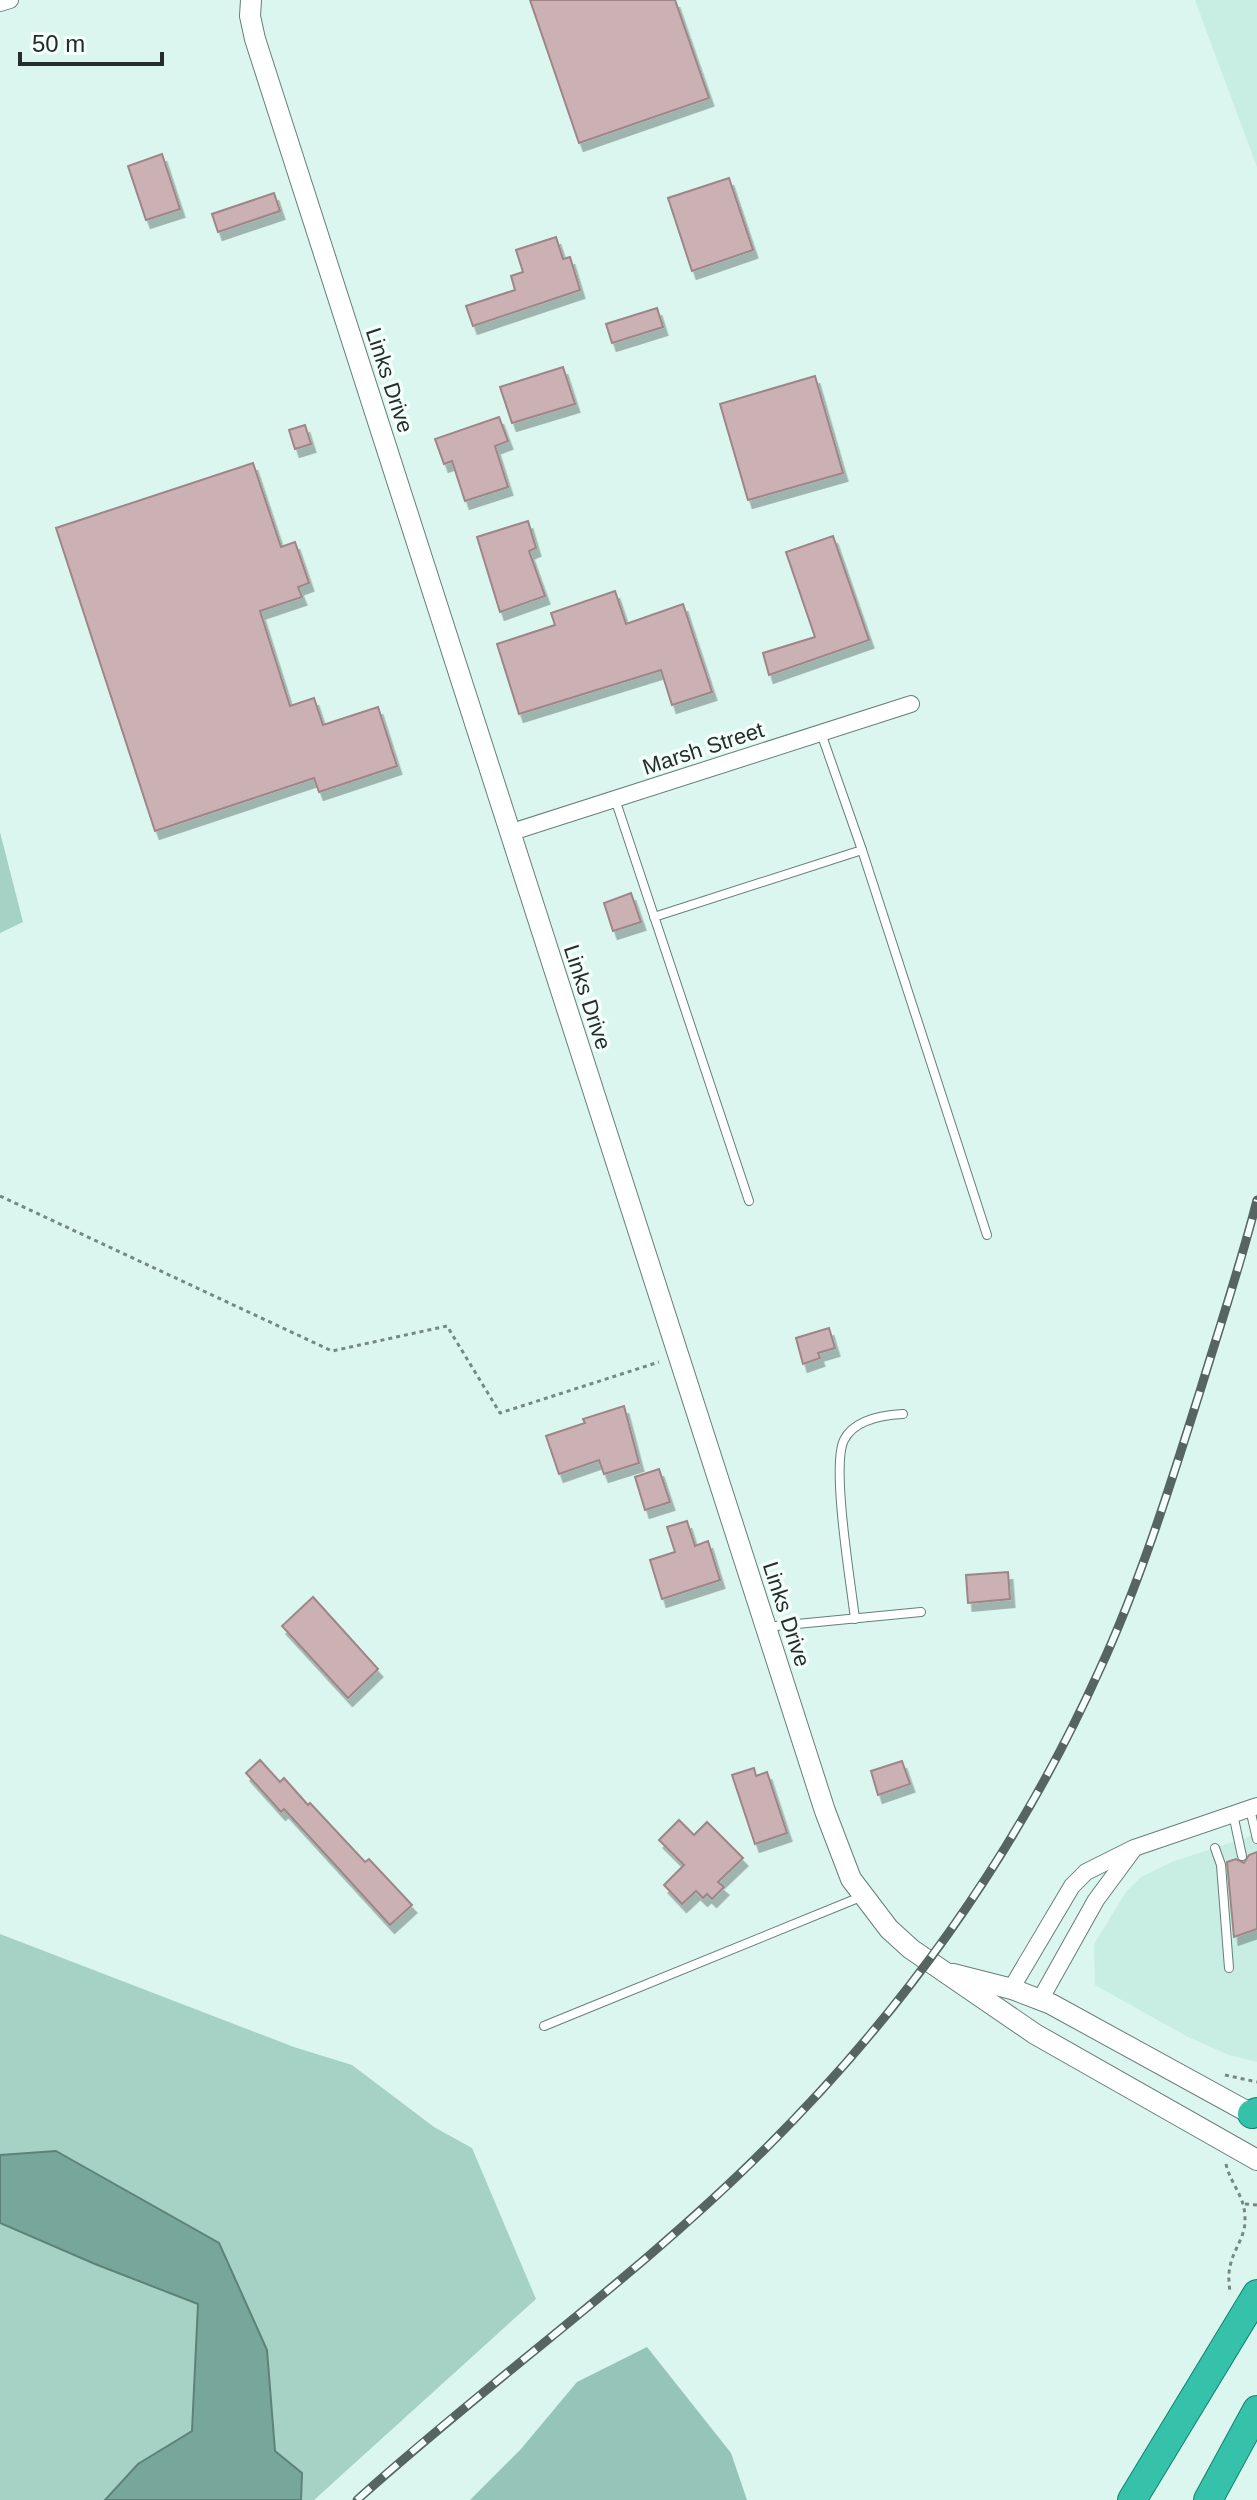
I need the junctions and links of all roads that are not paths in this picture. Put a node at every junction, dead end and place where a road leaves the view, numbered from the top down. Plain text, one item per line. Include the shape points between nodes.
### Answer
1 (10, 0) edge
2 (251, 0) edge
3 (0, 3) edge
4 (911, 704) dead end
5 (821, 733) junction
6 (615, 799) junction
7 (509, 833) junction
8 (862, 850) junction
9 (654, 917) junction
10 (749, 1201) dead end
11 (987, 1235) dead end
12 (903, 1414) dead end
13 (921, 1612) dead end
14 (855, 1619) junction
15 (766, 1627) junction
16 (1254, 1808) edge
17 (1233, 1814) junction
18 (1257, 1839) edge
19 (1134, 1848) junction
20 (1215, 1848) dead end
21 (1242, 1856) dead end
22 (863, 1896) junction
23 (1229, 1968) dead end
24 (945, 1972) junction
25 (1011, 1989) junction
26 (1040, 2000) junction
27 (1015, 2021) junction
28 (544, 2026) dead end
29 (1255, 2114) edge
30 (1257, 2160) edge
31 (1243, 2293) edge
32 (1257, 2410) edge
33 (1132, 2500) edge
34 (1208, 2500) edge

1 - 3 street
2 - 7 street, Links Drive via 255,39
4 - 5 street, Marsh Street
5 - 6 street, Marsh Street
5 - 8 lane
6 - 7 street, Marsh Street
6 - 9 lane
7 - 15 street, Links Drive
8 - 9 lane
8 - 11 lane
9 - 10 lane
12 - 14 lane via 864,1422 843,1442 839,1470
13 - 14 lane
14 - 15 lane
15 - 22 street, Links Drive via 833,1834
16 - 17 street
16 - 18 lane
17 - 19 street
17 - 21 lane
19 - 25 street via 1097,1865 1076,1882
19 - 26 street via 1096,1900
20 - 23 lane
22 - 24 street, Links Drive via 897,1938
22 - 28 lane
24 - 25 street, Links Drive
24 - 27 street, Links Drive
25 - 26 street, Links Drive
25 - 27 street
26 - 27 street
26 - 29 street, Links Drive
27 - 30 street, Links Drive
31 - 33 highway
32 - 34 highway

